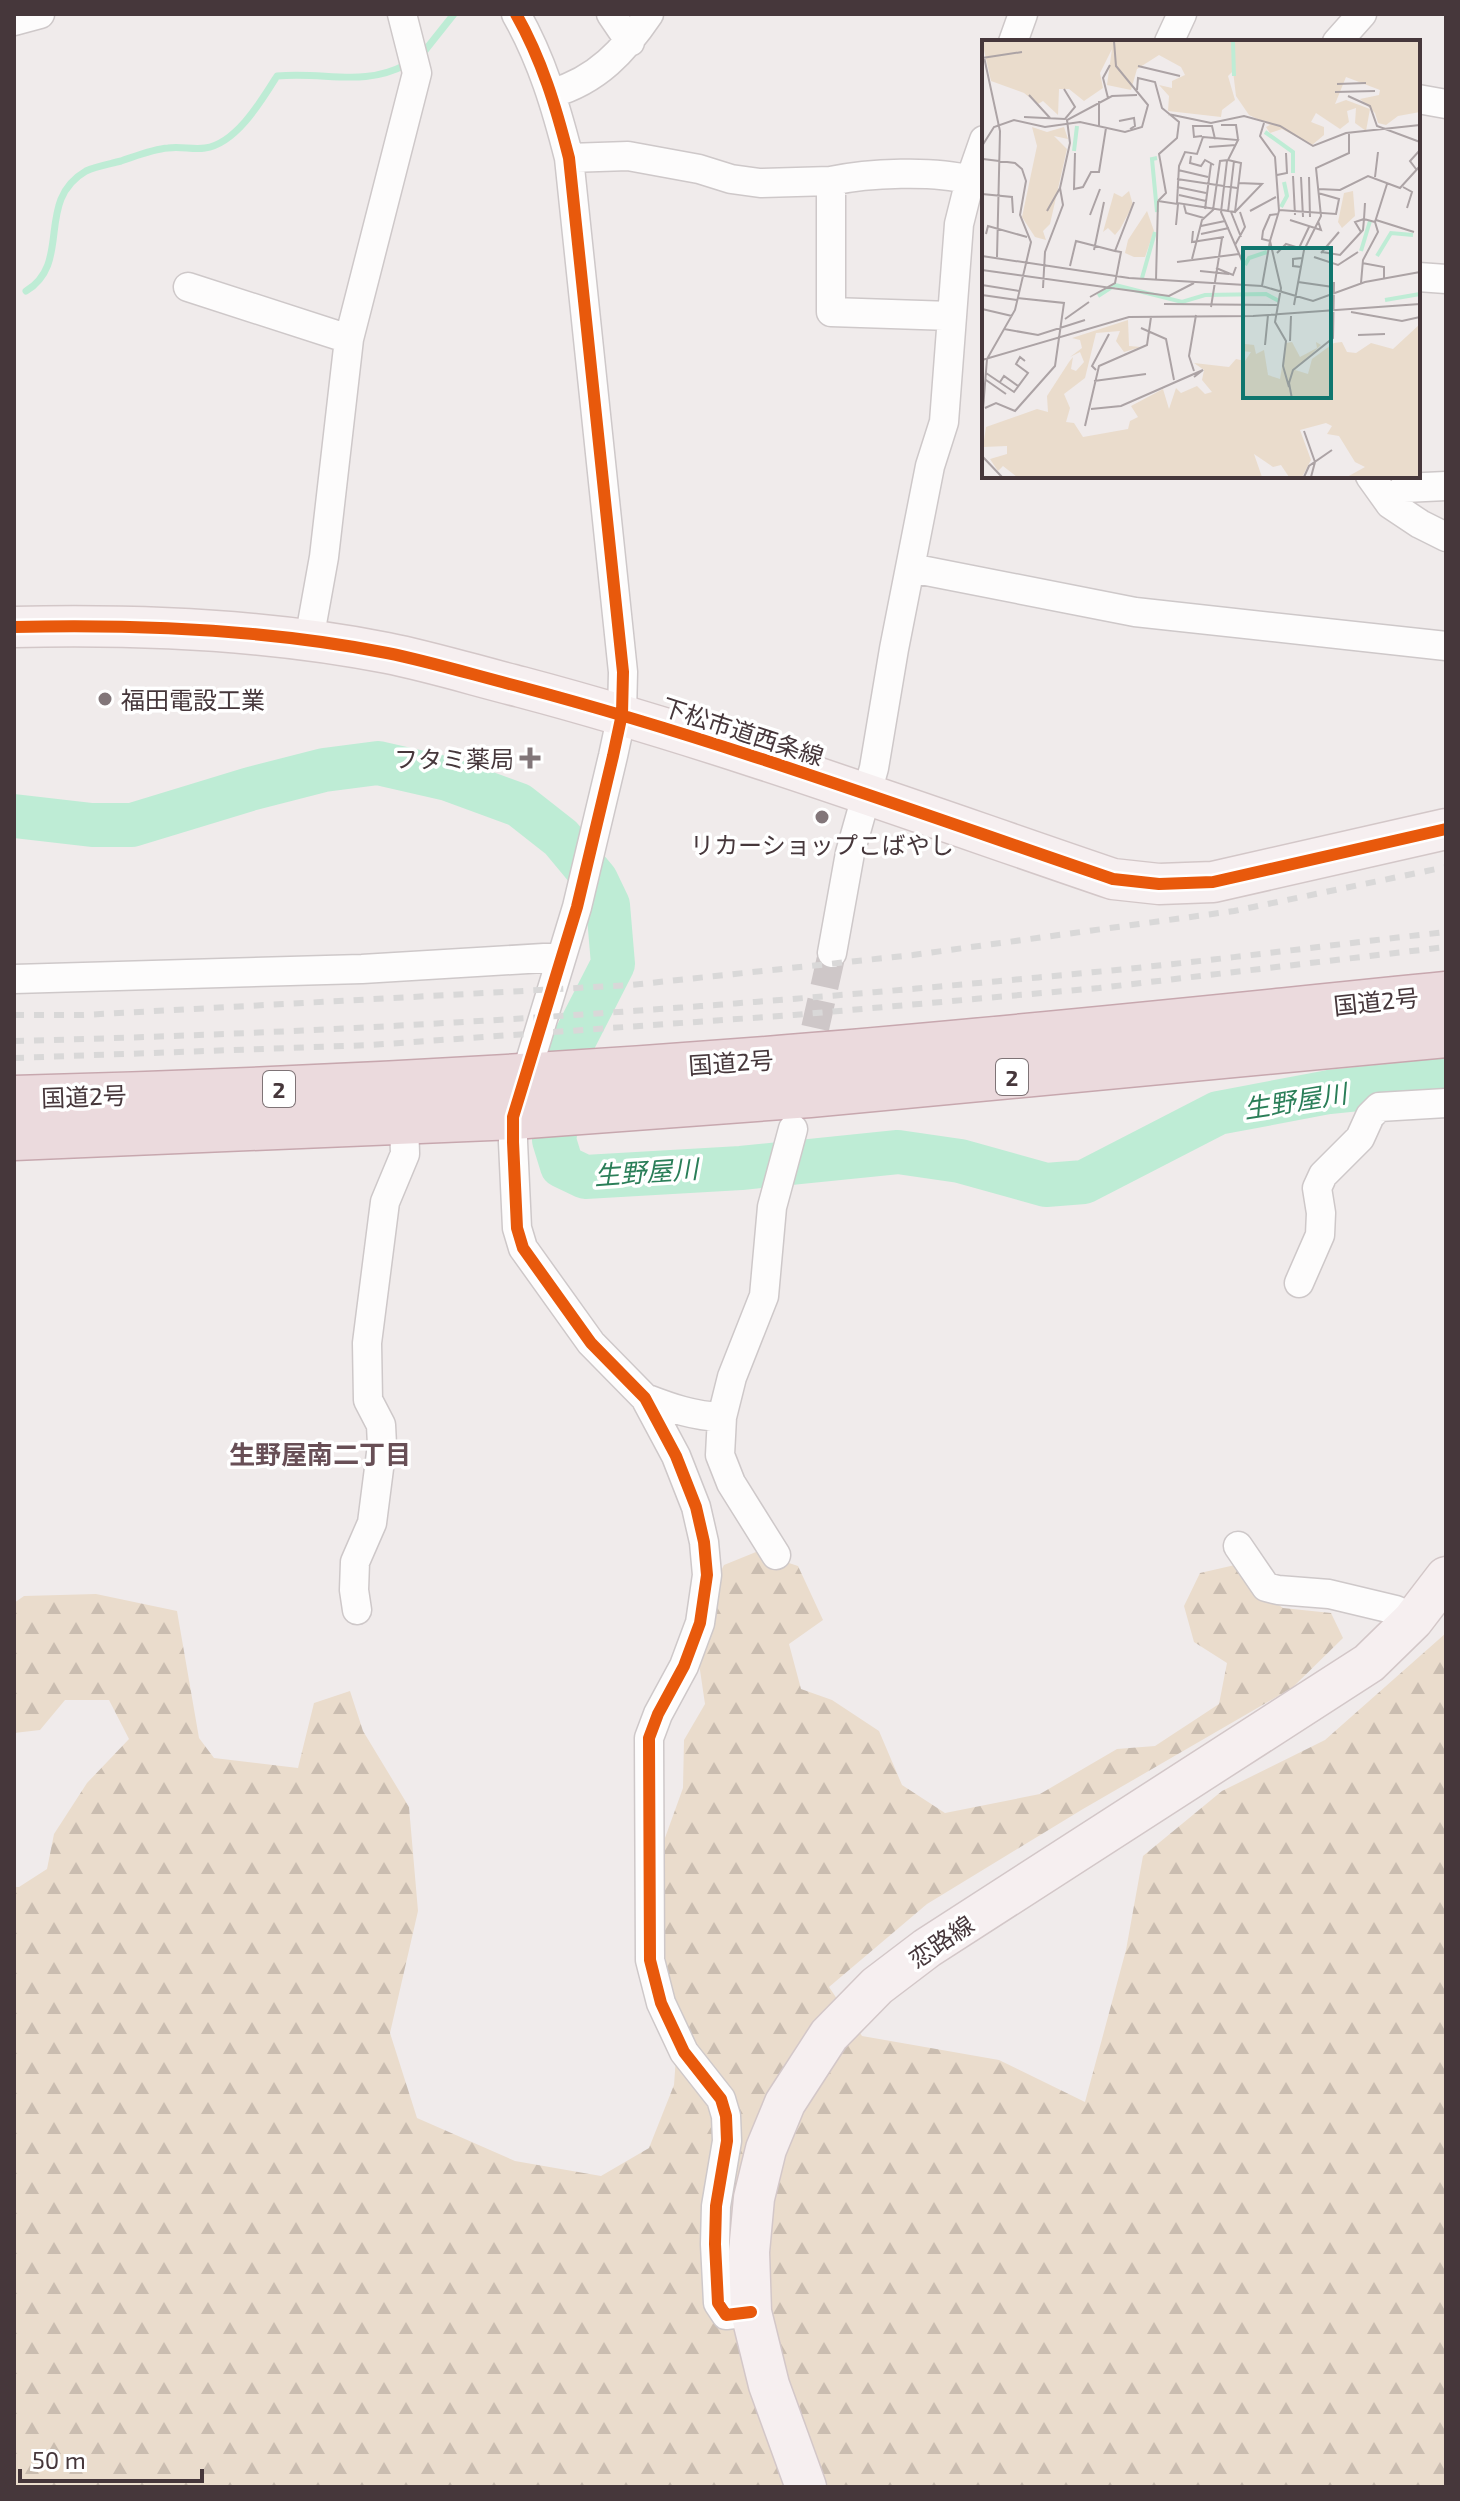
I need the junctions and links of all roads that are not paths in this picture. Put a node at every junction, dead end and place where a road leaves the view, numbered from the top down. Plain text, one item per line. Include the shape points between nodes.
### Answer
1 (40, 14) edge
2 (402, 14) edge
3 (516, 14) edge
4 (611, 14) edge
5 (649, 14) edge
6 (1023, 14) edge
7 (1182, 14) edge
8 (1362, 14) edge
9 (14, 21) edge
10 (1014, 40) edge
11 (1170, 40) edge
12 (1339, 40) edge
13 (630, 42) junction
14 (553, 93) junction
15 (1420, 99) edge
16 (1446, 104) edge
17 (982, 148) edge
18 (569, 158) junction
19 (970, 180) junction
20 (831, 181) junction
21 (1420, 277) edge
22 (1446, 279) edge
23 (188, 287) dead end
24 (951, 316) junction
25 (349, 339) junction
26 (1371, 478) edge
27 (1446, 486) edge
28 (1390, 504) junction
29 (1446, 537) edge
30 (911, 568) junction
31 (14, 627) edge
32 (309, 640) junction
33 (1446, 646) edge
34 (622, 714) junction
35 (866, 795) junction
36 (1446, 829) edge
37 (832, 953) tunnel mouth
38 (560, 957) junction
39 (14, 979) edge
40 (1446, 994) edge
41 (1446, 1035) edge
42 (546, 1095) junction
43 (14, 1098) edge
44 (1446, 1103) edge
45 (404, 1121) junction
46 (14, 1138) edge
47 (786, 1152) dead end
48 (1299, 1283) dead end
49 (645, 1398) junction
50 (722, 1417) junction
51 (1238, 1546) dead end
52 (776, 1555) dead end
53 (1446, 1577) edge
54 (357, 1610) dead end
55 (1413, 1620) junction
56 (751, 2312) junction
57 (806, 2487) edge

1 - 9 street
2 - 25 street via 417,73
3 - 14 street
4 - 13 street
5 - 13 street
6 - 10 street
7 - 11 street
8 - 12 street
13 - 14 street via 575,87
14 - 18 street
15 - 16 street
17 - 19 street
18 - 20 street via 628,156 760,183
18 - 34 street via 623,672
19 - 20 street via 952,175
19 - 24 street via 959,224
20 - 24 street via 831,312
21 - 22 street
23 - 25 street
24 - 30 street via 944,422
25 - 32 street
26 - 28 street
27 - 28 street via 1404,488
28 - 29 street
30 - 33 street via 1135,612
30 - 35 street
31 - 32 street, 下松市道西条線 via 200,630
32 - 34 street, 下松市道西条線 via 388,653
34 - 35 street, 下松市道西条線
34 - 38 street via 577,907
35 - 36 street, 下松市道西条線 via 1113,879 1159,884 1213,882
35 - 37 street
38 - 39 street via 362,969
38 - 42 street
40 - 42 highway, 国道2号 / 2 via 815,1055
41 - 42 highway, 国道2号 / 2 via 841,1092
42 - 43 highway, 国道2号 / 2
42 - 45 highway, 国道2号 / 2
42 - 49 street via 517,1228 523,1248 591,1343
44 - 48 street via 1379,1107 1370,1116 1360,1138 1317,1188 1320,1235
45 - 46 highway, 国道2号 / 2
45 - 54 street via 405,1154 385,1202 367,1343 368,1400 381,1425 382,1445 372,1523 355,1562
47 - 50 street via 772,1207 764,1296
49 - 50 street via 677,1411
49 - 56 street via 696,1507 707,1575 700,1623 649,1738 650,1960 661,2003 684,2052 721,2099 726,2116 715,2218 718,2303 726,2315
50 - 52 street via 720,1455 731,1483
51 - 55 street via 1266,1587 1329,1594 1396,1610
53 - 55 street, 恋路線
55 - 56 street, 恋路線 via 1369,1663 927,1948 877,1986 829,2035 785,2103 766,2149 749,2252
56 - 57 street, 恋路線 via 769,2385

